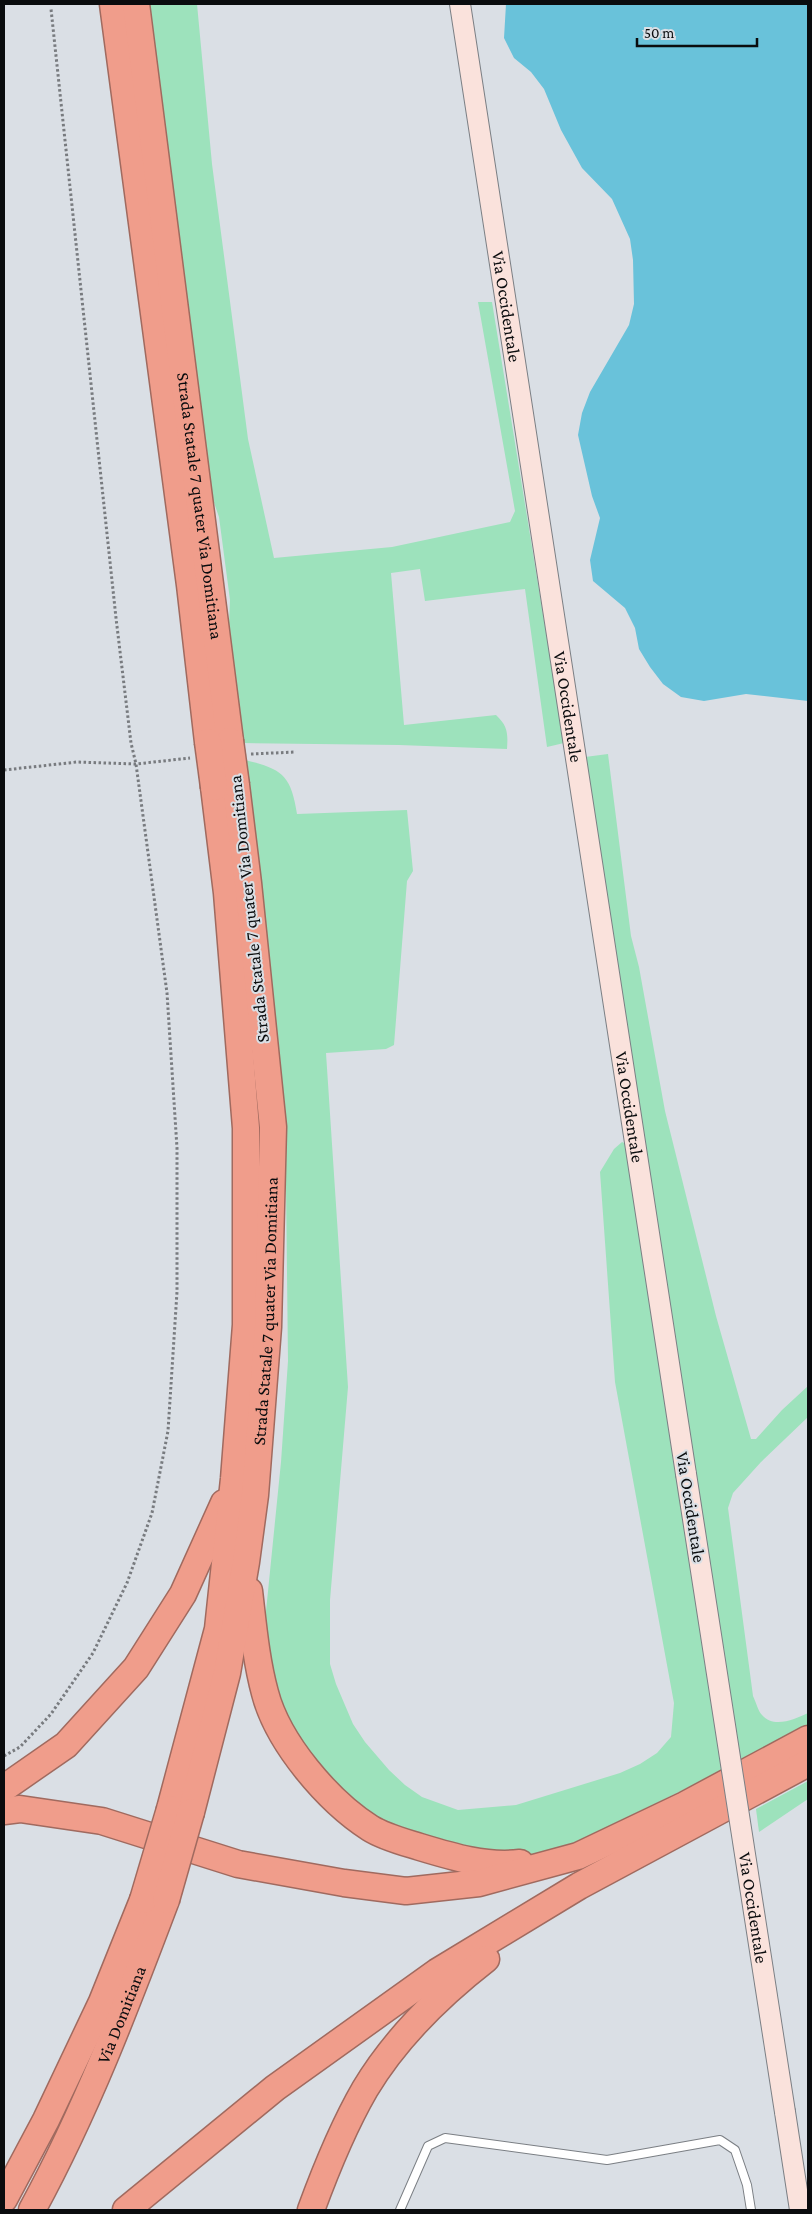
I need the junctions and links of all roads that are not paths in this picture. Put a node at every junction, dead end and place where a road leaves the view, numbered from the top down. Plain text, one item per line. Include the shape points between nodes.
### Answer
1 (113, 4) edge
2 (136, 4) edge
3 (460, 4) edge
4 (219, 742) junction
5 (225, 786) junction
6 (234, 1479) junction
7 (246, 1562) junction
8 (808, 1739) edge
9 (808, 1764) edge
10 (4, 1788) edge
11 (181, 1810) junction
12 (4, 1811) edge
13 (578, 1856) junction
14 (579, 1886) junction
15 (155, 1900) junction
16 (4, 2200) edge
17 (32, 2210) edge
18 (126, 2210) edge
19 (311, 2210) edge
20 (400, 2210) edge
21 (751, 2210) edge
22 (800, 2210) edge

1 - 4 highway, Strada Statale 7 quater Via Domitiana via 190,585
2 - 4 highway, Strada Statale 7 quater Via Domitiana
3 - 22 street, Via Occidentale, bridge
4 - 5 highway, Strada Statale 7 quater Via Domitiana, bridge
5 - 6 highway, Strada Statale 7 quater Via Domitiana via 227,893 246,1128 246,1325
5 - 7 highway, Strada Statale 7 quater Via Domitiana via 248,883 273,1126 268,1327 256,1495
6 - 10 highway via 183,1594 136,1668 66,1745
6 - 11 highway, Strada Statale 7 quater Via Domitiana via 218,1629
7 - 11 highway, Strada Statale 7 quater Via Domitiana via 227,1673
7 - 13 highway via 265,1694 283,1735 336,1803 372,1829 453,1858 500,1865
8 - 13 highway via 685,1805
9 - 14 highway
11 - 15 highway, Via Domitiana, bridge
12 - 13 highway via 20,1809 102,1821 238,1864 406,1891 479,1883
14 - 18 highway via 413,1989 275,2088
14 - 19 highway via 449,1988 400,2042 366,2088 326,2169
15 - 16 highway, Via Domitiana
15 - 17 highway, Via Domitiana via 113,2040
20 - 21 lane via 428,2146 445,2138 606,2160 720,2140 735,2150 747,2185

